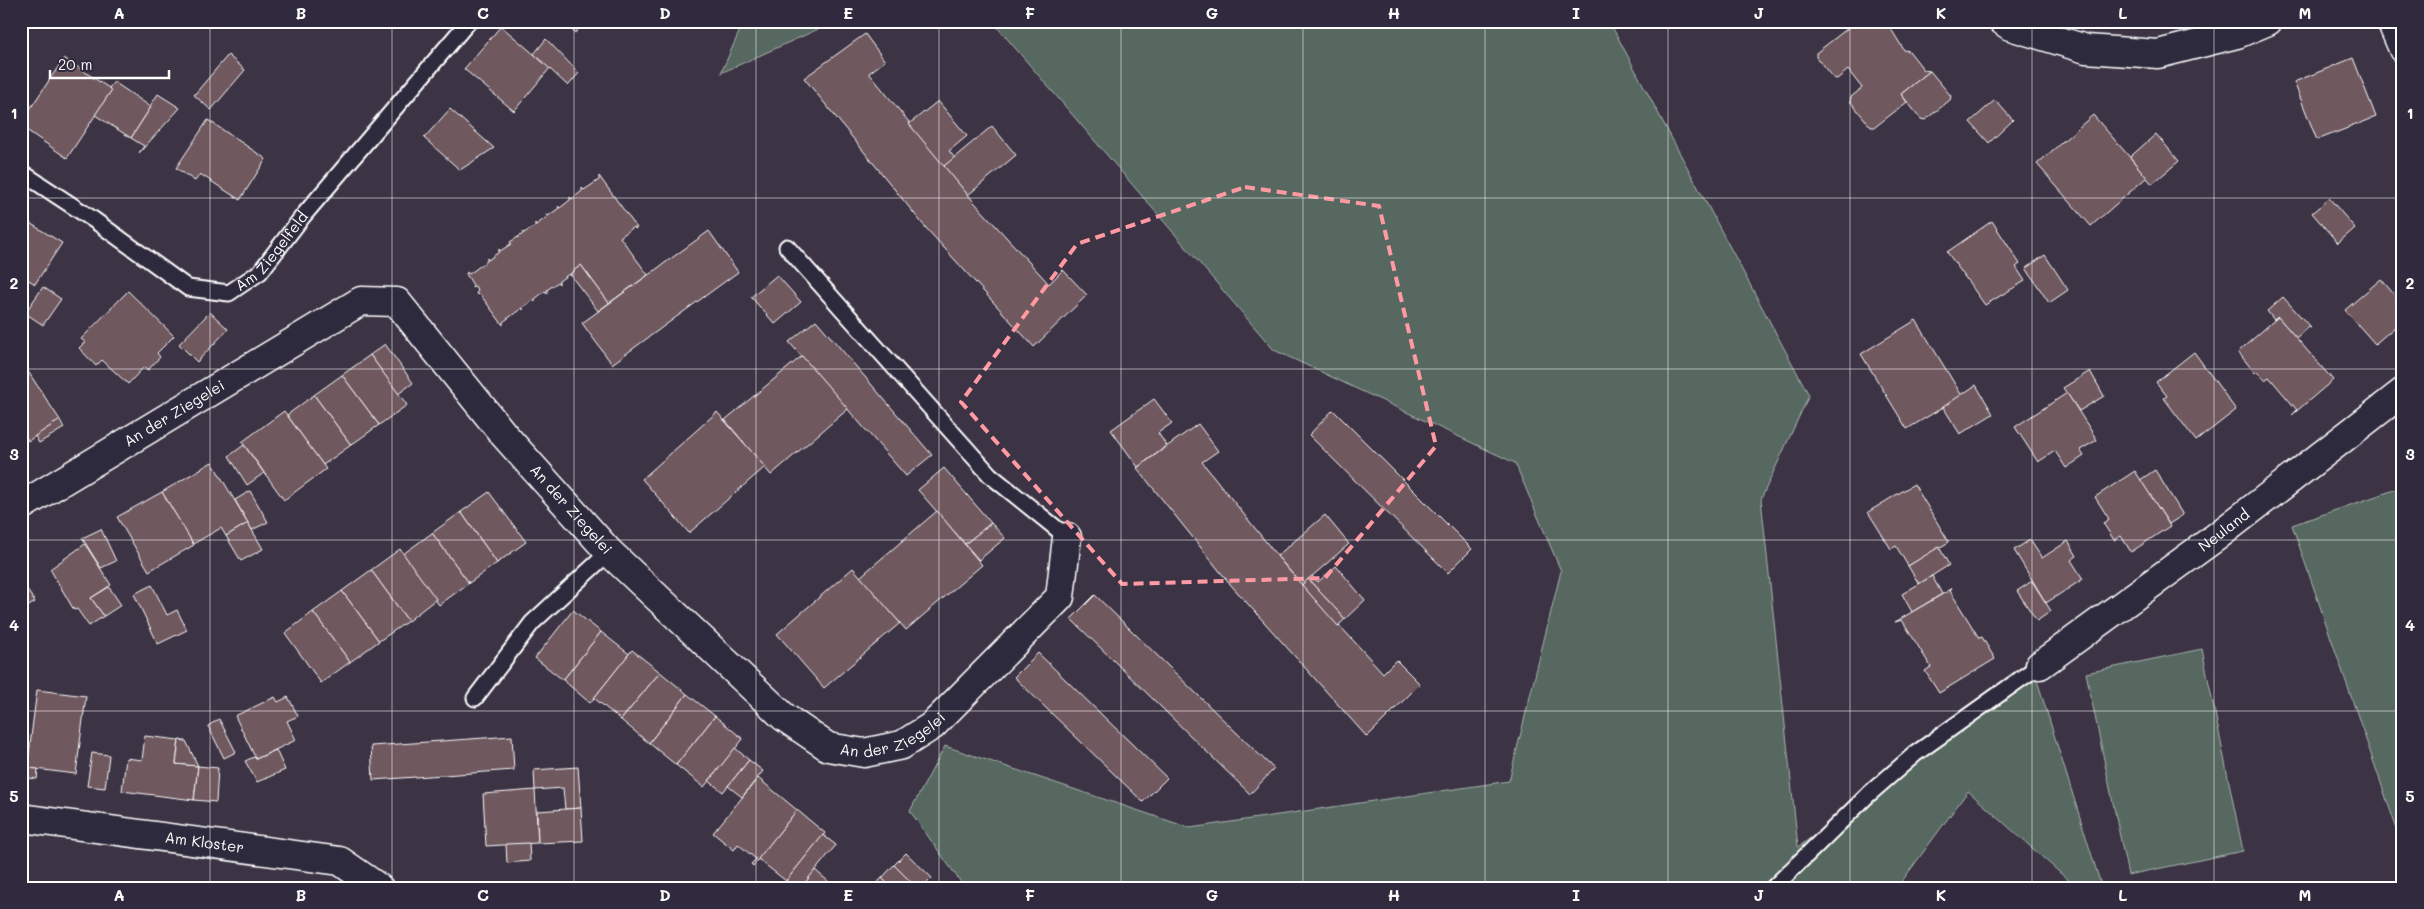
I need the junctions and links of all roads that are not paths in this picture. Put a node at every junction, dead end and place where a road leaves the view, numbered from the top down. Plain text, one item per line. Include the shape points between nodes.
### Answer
1 (469, 21) edge
2 (2002, 21) edge
3 (2268, 21) edge
4 (2392, 21) edge
5 (2403, 49) edge
6 (21, 172) edge
7 (787, 247) dead end
8 (2403, 392) edge
9 (21, 506) edge
10 (1067, 537) joint
11 (609, 552) junction
12 (2040, 665) joint
13 (474, 698) dead end
14 (21, 818) edge
15 (379, 888) edge
16 (1773, 888) edge

1 - 6 lane, Am Ziegelfeld via 303,216 260,272 229,293 188,288
2 - 3 street via 2086,49 2158,54 2237,34
4 - 5 street
7 - 10 lane via 990,475
8 - 12 street, Neuland via 2216,537
9 - 11 street, An der Ziegelei via 361,300 397,302 505,436
10 - 11 street, An der Ziegelei via 1060,597 932,726 902,745 864,753 828,747 784,717
11 - 13 lane via 532,622
12 - 16 lane via 1915,754
14 - 15 street, Am Kloster via 340,862

